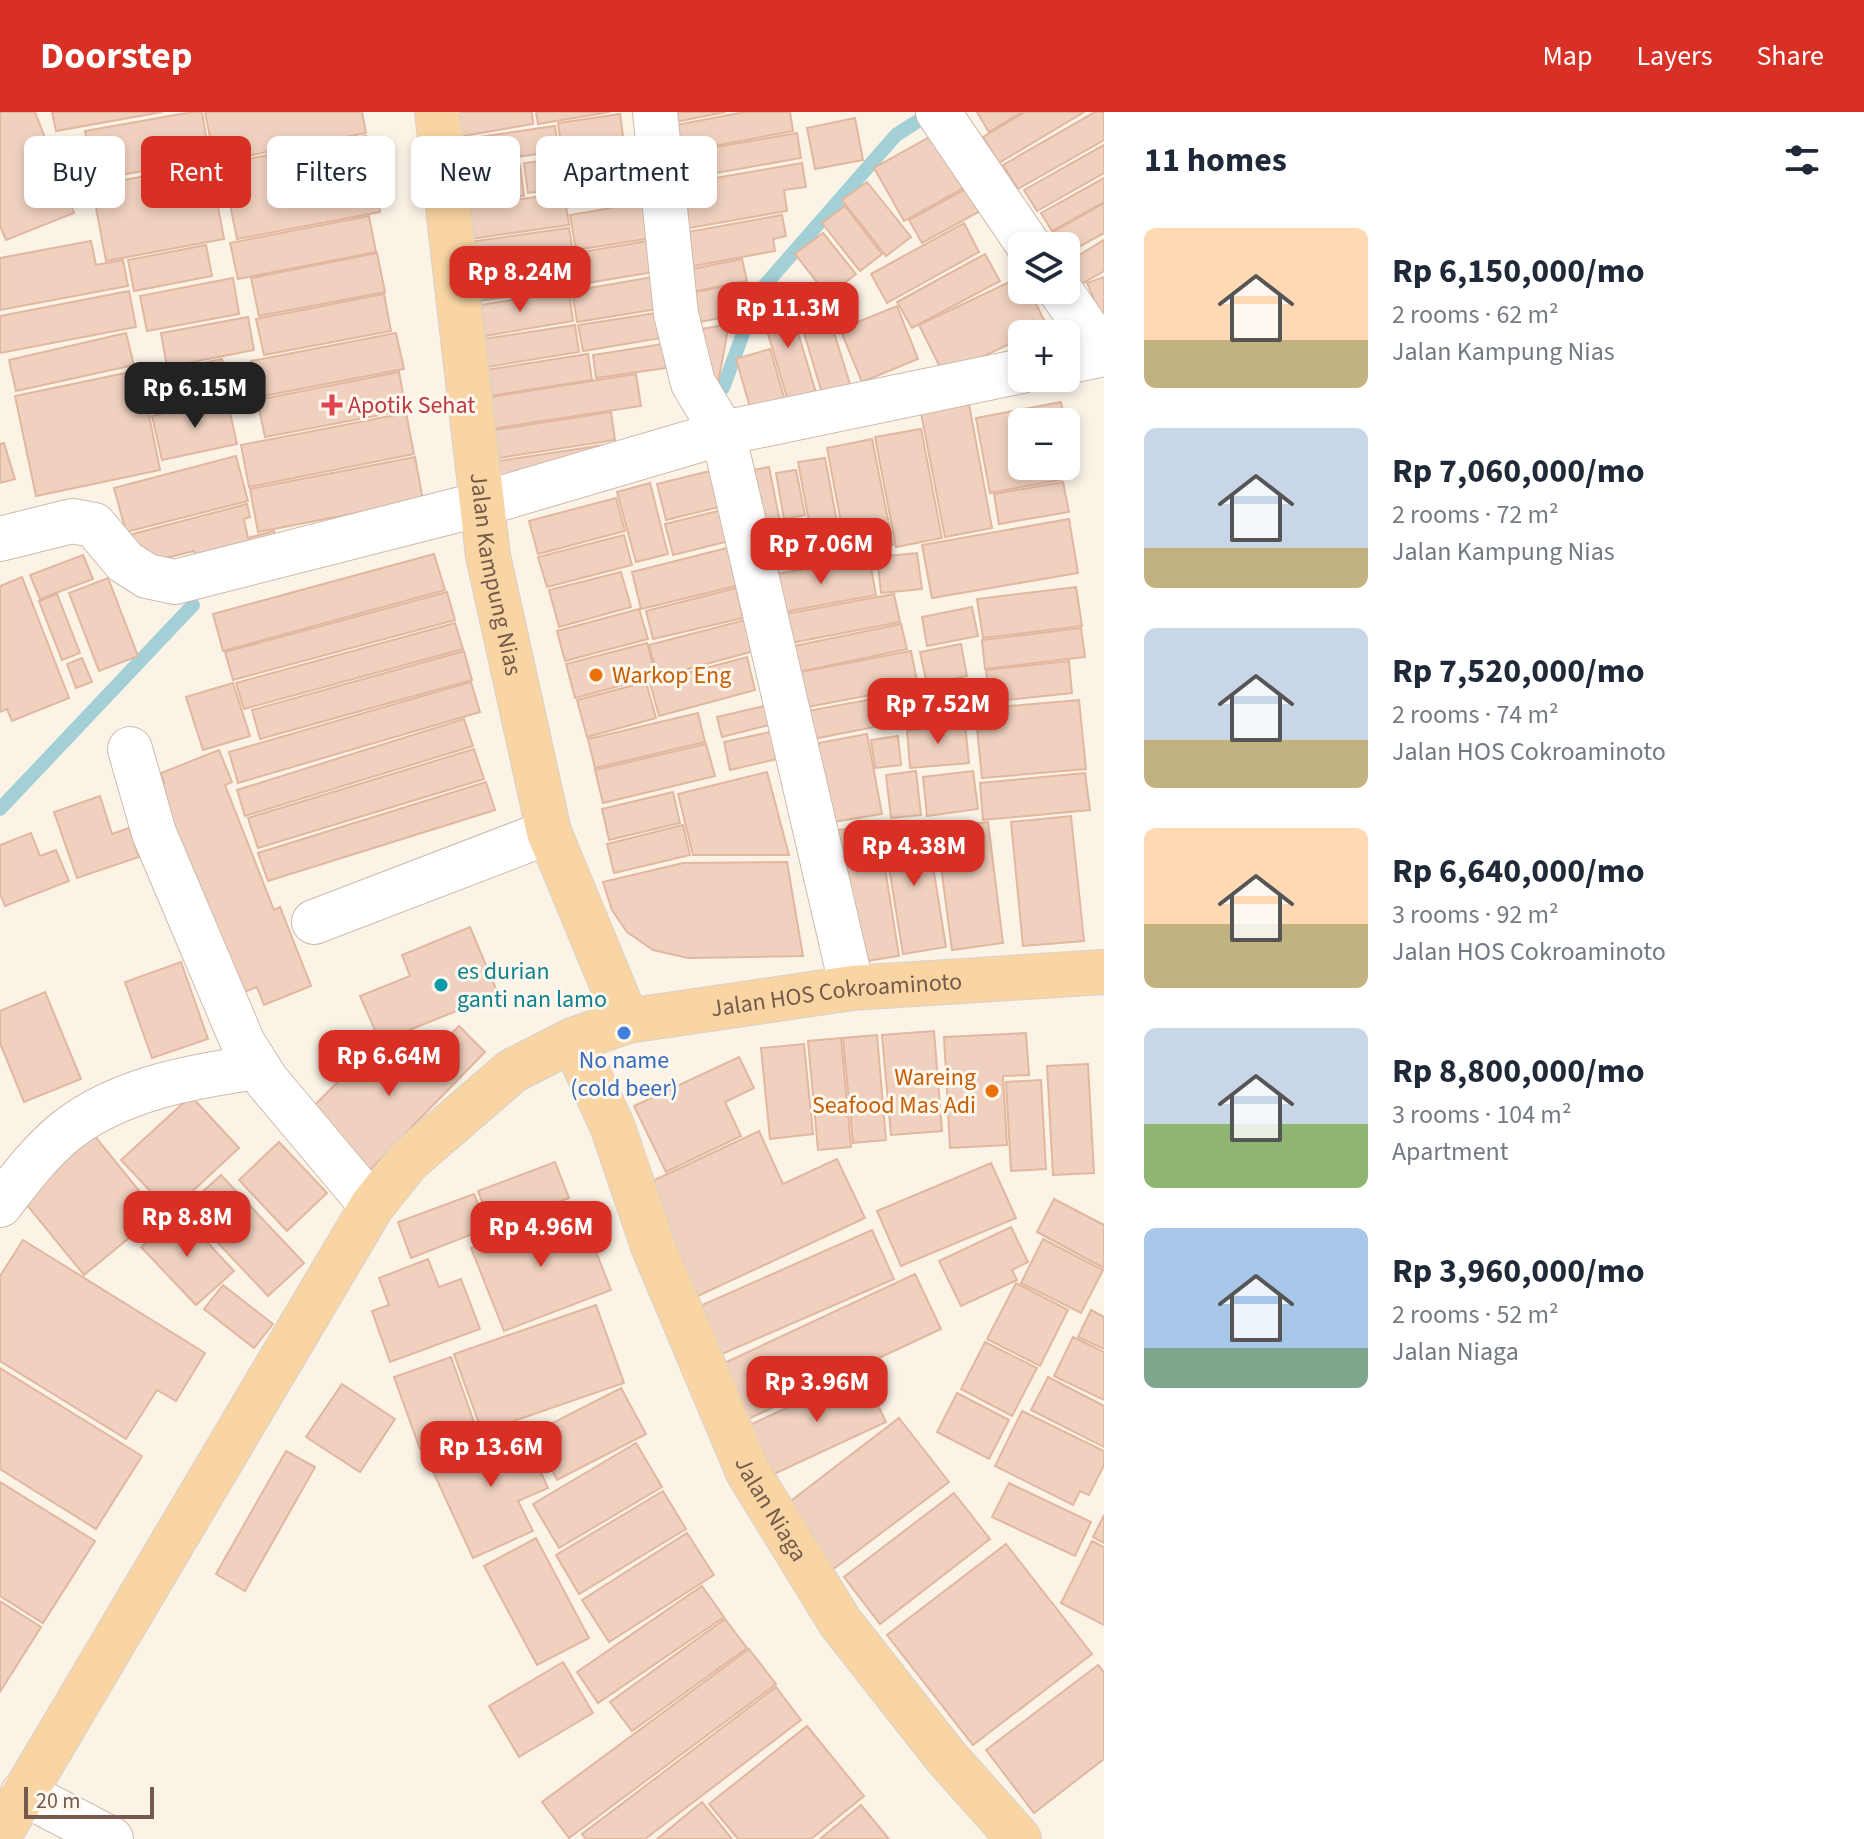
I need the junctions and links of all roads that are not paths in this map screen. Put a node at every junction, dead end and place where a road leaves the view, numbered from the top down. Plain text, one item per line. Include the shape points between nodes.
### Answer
1 (437, 112) edge
2 (655, 112) edge
3 (946, 124) edge
4 (1019, 232) edge
5 (1070, 304) edge
6 (1080, 359) edge
7 (1008, 374) edge
8 (723, 433) junction
9 (485, 503) junction
10 (0, 539) edge
11 (130, 749) dead end
12 (549, 832) junction
13 (314, 922) dead end
14 (1104, 972) edge
15 (852, 988) junction
16 (627, 1021) junction
17 (573, 1040) junction
18 (258, 1067) junction
19 (0, 1205) edge
20 (372, 1206) junction
21 (23, 1793) junction
22 (0, 1834) edge
23 (111, 1839) edge
24 (1019, 1839) edge

1 - 9 main road, Jalan Kampung Nias
2 - 8 street via 676,314 693,383
3 - 4 street
5 - 6 street via 1104,354
7 - 8 street
8 - 9 street
8 - 15 street
9 - 10 street via 175,582 147,576 125,562 94,525 72,521
9 - 12 main road, Jalan Kampung Nias via 488,556
11 - 18 street via 154,833
12 - 13 street
12 - 16 main road, Jalan Kampung Nias
14 - 15 main road, Jalan HOS Cokroaminoto
15 - 16 main road, Jalan HOS Cokroaminoto
16 - 17 main road, Jalan HOS Cokroaminoto
17 - 20 main road, Jalan HOS Cokroaminoto via 512,1071 475,1101 408,1161
17 - 24 main road, Jalan Niaga via 613,1128 653,1246 748,1472 840,1622 946,1757
18 - 19 street via 193,1076 98,1111 33,1162
18 - 20 street
20 - 21 main road, Jalan HOS Cokroaminoto
21 - 22 main road, Jalan HOS Cokroaminoto
21 - 23 street

